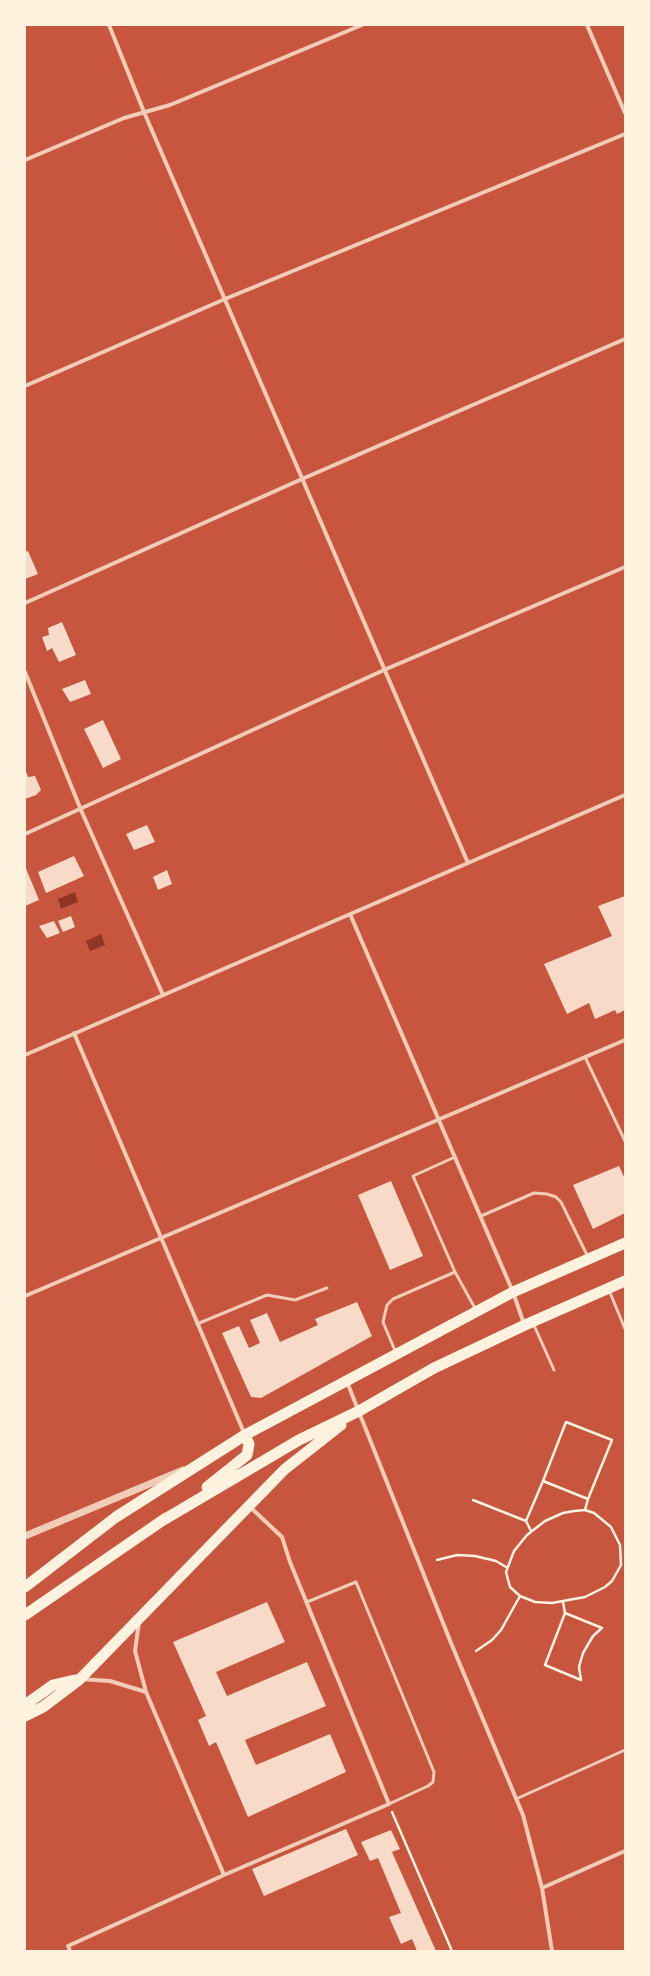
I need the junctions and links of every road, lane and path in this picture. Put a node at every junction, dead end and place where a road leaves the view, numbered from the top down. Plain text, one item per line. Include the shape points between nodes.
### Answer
1 (109, 25) edge
2 (362, 25) edge
3 (587, 25) edge
4 (144, 112) junction
5 (625, 112) edge
6 (625, 134) edge
7 (25, 160) edge
8 (225, 299) junction
9 (625, 340) edge
10 (25, 386) edge
11 (302, 480) junction
12 (625, 566) edge
13 (25, 603) edge
14 (384, 670) junction
15 (25, 672) edge
16 (625, 795) edge
17 (81, 810) junction
18 (25, 834) edge
19 (468, 863) junction
20 (350, 914) junction
21 (163, 995) junction
22 (74, 1033) junction
23 (625, 1040) edge
24 (25, 1055) edge
25 (586, 1056) junction
26 (439, 1119) junction
27 (625, 1142) edge
28 (455, 1157) junction
29 (481, 1216) junction
30 (161, 1238) junction
31 (625, 1243) edge
32 (588, 1259) junction
33 (455, 1272) junction
34 (625, 1281) edge
35 (327, 1288) dead end
36 (608, 1289) junction
37 (513, 1292) junction
38 (25, 1296) edge
39 (477, 1311) junction
40 (528, 1323) junction
41 (197, 1324) junction
42 (625, 1329) edge
43 (396, 1354) junction
44 (554, 1370) dead end
45 (346, 1380) junction
46 (359, 1411) junction
47 (245, 1435) junction
48 (198, 1464) junction
49 (543, 1481) junction
50 (588, 1499) junction
51 (473, 1500) dead end
52 (249, 1506) junction
53 (585, 1510) junction
54 (526, 1521) junction
55 (160, 1522) junction
56 (532, 1531) junction
57 (25, 1536) edge
58 (437, 1560) dead end
59 (506, 1566) junction
60 (25, 1587) edge
61 (520, 1596) junction
62 (307, 1602) junction
63 (563, 1602) junction
64 (565, 1613) junction
65 (25, 1615) edge
66 (139, 1620) junction
67 (476, 1651) dead end
68 (80, 1679) junction
69 (146, 1692) junction
70 (25, 1705) edge
71 (25, 1716) edge
72 (625, 1750) edge
73 (516, 1799) junction
74 (389, 1804) junction
75 (625, 1851) edge
76 (224, 1875) junction
77 (542, 1888) junction
78 (70, 1951) edge
79 (452, 1951) edge
80 (552, 1951) edge

1 - 4 street
2 - 4 street via 170,105
3 - 5 street
4 - 7 street
4 - 8 street
6 - 8 street
8 - 10 street
8 - 11 street
9 - 11 street
11 - 13 street
11 - 14 street
12 - 14 street
14 - 17 street
14 - 19 street
15 - 17 street
16 - 19 street
17 - 18 street
17 - 21 street
19 - 20 street
20 - 21 street
20 - 26 street
21 - 22 street
22 - 24 street
22 - 30 street
23 - 25 street
25 - 26 street
25 - 27 lane
26 - 28 street
26 - 30 street
28 - 29 street
28 - 33 lane via 413,1176
29 - 32 lane via 534,1193 556,1197 561,1202
29 - 37 street
30 - 38 street
30 - 41 street
31 - 32 highway
32 - 37 highway
33 - 39 lane
33 - 43 lane via 392,1300 387,1305 383,1322
34 - 36 highway
35 - 41 lane via 295,1300 267,1295
36 - 40 highway
36 - 42 lane
37 - 39 highway
37 - 40 street
39 - 43 highway
40 - 44 lane
40 - 46 highway via 434,1368
41 - 47 street
43 - 45 highway
45 - 46 street
45 - 47 highway
46 - 52 highway via 285,1469
46 - 55 highway via 299,1440
46 - 73 street
47 - 48 highway
47 - 55 highway via 249,1444 247,1455
48 - 57 street
48 - 60 highway via 116,1517
49 - 50 path
49 - 50 path via 566,1422 612,1440
49 - 54 path
50 - 53 path
51 - 54 path
52 - 62 street via 282,1536
52 - 66 highway
53 - 56 path via 563,1513 545,1521
53 - 63 path via 600,1516 611,1527 620,1545 621,1565 612,1581 605,1587 586,1597
54 - 56 path
55 - 65 highway
56 - 59 path via 514,1551
58 - 59 path via 475,1556
59 - 61 path via 507,1582
61 - 63 path via 544,1603
61 - 67 path via 501,1630
62 - 74 street
62 - 74 lane via 356,1582 434,1772 432,1782 428,1786
63 - 64 path
64 - 64 path via 544,1665 581,1680 579,1667 583,1654 593,1636 602,1628
66 - 68 highway
66 - 69 street via 136,1651
68 - 69 street via 110,1681
68 - 70 highway via 53,1685
68 - 71 highway via 43,1707
69 - 76 street
72 - 73 lane
73 - 77 street via 523,1815
74 - 76 street
74 - 79 path
75 - 77 street
76 - 78 street via 68,1946
77 - 80 street

